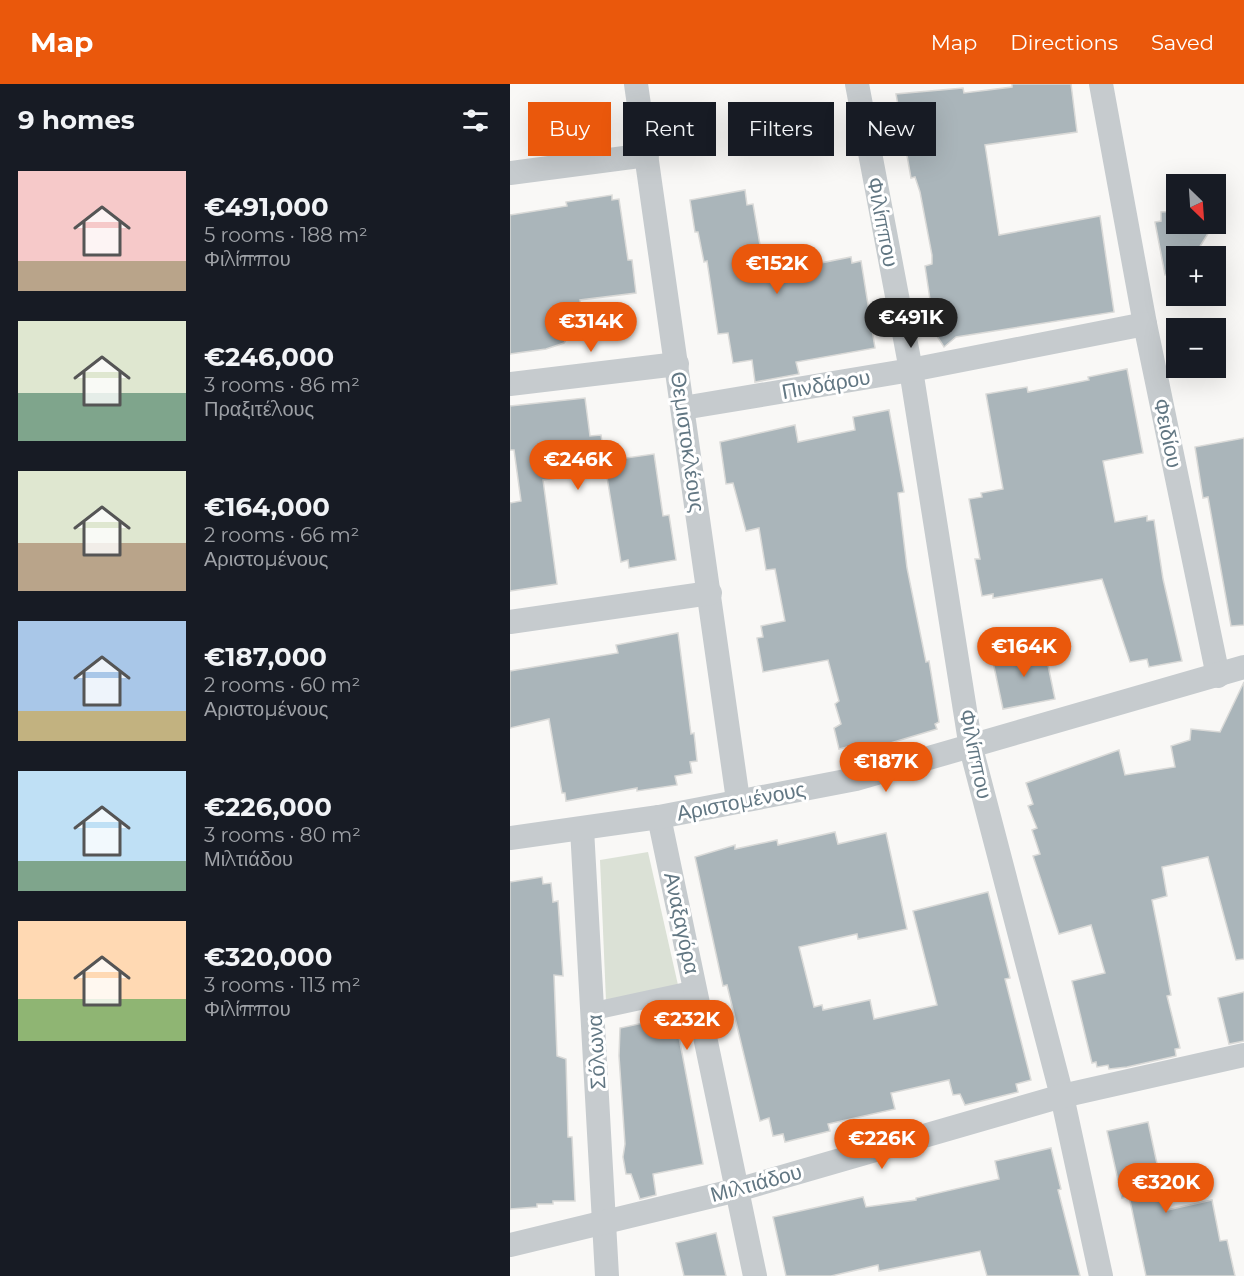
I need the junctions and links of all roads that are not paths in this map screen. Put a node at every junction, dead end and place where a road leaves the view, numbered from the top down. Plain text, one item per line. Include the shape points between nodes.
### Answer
1 (636, 84) edge
2 (857, 84) edge
3 (1101, 84) edge
4 (639, 102) edge
5 (639, 156) edge
6 (647, 156) edge
7 (510, 173) edge
8 (1145, 324) junction
9 (677, 364) junction
10 (911, 370) junction
11 (510, 384) edge
12 (683, 408) junction
13 (710, 594) junction
14 (510, 622) edge
15 (1244, 667) edge
16 (1218, 676) junction
17 (971, 748) junction
18 (738, 800) junction
19 (659, 818) junction
20 (582, 829) junction
21 (510, 838) edge
22 (696, 989) junction
23 (594, 1011) junction
24 (1244, 1055) edge
25 (1062, 1096) junction
26 (737, 1190) junction
27 (604, 1222) junction
28 (510, 1245) edge
29 (607, 1276) edge
30 (755, 1276) edge
31 (1101, 1276) edge

1 - 4 street, Θεμιστοκλέους
2 - 10 street, Φιλίππου
3 - 8 street, Φειδίου
5 - 7 street
6 - 9 street, Θεμιστοκλέους
8 - 10 street, Πινδάρου
8 - 16 street, Φειδίου
9 - 11 street
9 - 12 street, Θεμιστοκλέους
10 - 12 street, Πινδάρου
10 - 17 street, Φιλίππου
12 - 13 street, Θεμιστοκλέους
13 - 14 street
13 - 18 street, Θεμιστοκλέους
15 - 16 street, Αριστομένους
16 - 17 street, Αριστομένους
17 - 18 street, Αριστομένους via 856,779
17 - 25 street, Φιλίππου
18 - 19 street, Αριστομένους
19 - 20 street, Αριστομένους
19 - 22 street, Αναξαγόρα
20 - 21 street, Αριστομένους
20 - 23 street, Σόλωνα
22 - 23 street
22 - 26 street, Αναξαγόρα
23 - 27 street, Σόλωνα
24 - 25 street, Μιλτιάδου
25 - 26 street, Μιλτιάδου
25 - 31 street, Φιλίππου
26 - 27 street, Μιλτιάδου
26 - 30 street, Αναξαγόρα
27 - 28 street, Μιλτιάδου
27 - 29 street, Σόλωνα

